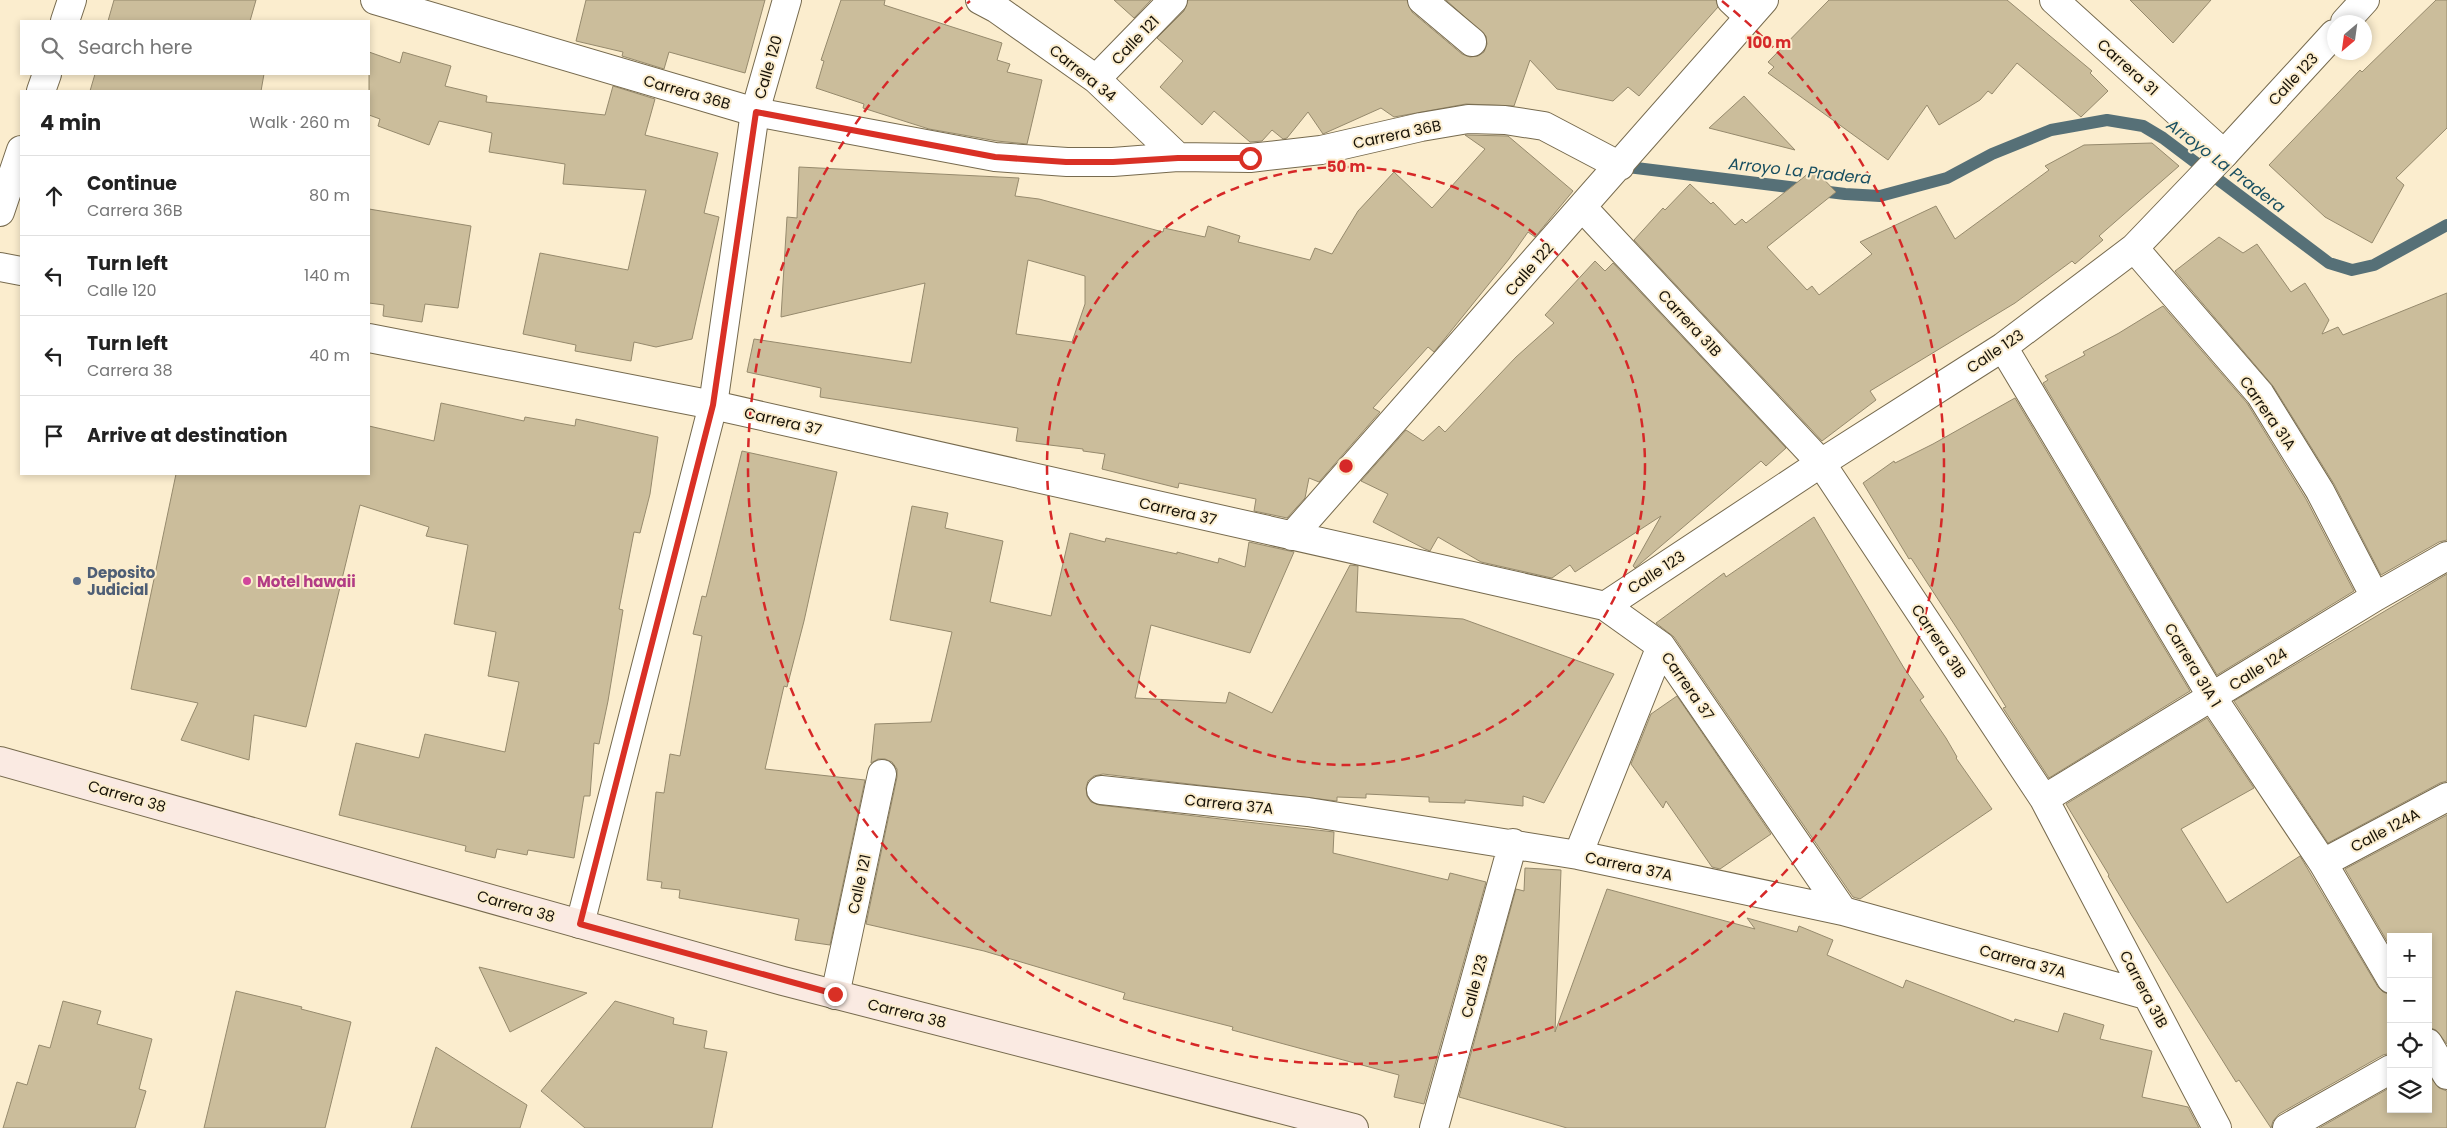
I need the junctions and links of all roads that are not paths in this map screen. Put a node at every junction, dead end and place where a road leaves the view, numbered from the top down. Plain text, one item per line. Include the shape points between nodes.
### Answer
1 (72, 0) edge
2 (375, 0) edge
3 (787, 0) edge
4 (980, 0) edge
5 (1173, 0) edge
6 (1422, 0) edge
7 (2054, 0) edge
8 (2365, 0) edge
9 (1748, 6) edge
10 (2351, 15) edge
11 (65, 20) edge
12 (1472, 42) dead end
13 (2327, 42) edge
14 (47, 75) edge
15 (1096, 79) junction
16 (41, 90) edge
17 (756, 112) junction
18 (20, 153) edge
19 (1178, 158) junction
20 (2219, 159) junction
21 (1620, 166) junction
22 (1583, 208) junction
23 (0, 212) edge
24 (2134, 248) junction
25 (0, 267) edge
26 (20, 271) edge
27 (370, 338) edge
28 (2003, 347) junction
29 (713, 405) junction
30 (1821, 463) junction
31 (1292, 536) junction
32 (2447, 556) edge
33 (2375, 597) junction
34 (1605, 606) junction
35 (1661, 646) junction
36 (2212, 698) junction
37 (0, 761) edge
38 (882, 774) dead end
39 (1101, 790) dead end
40 (2447, 797) edge
41 (2044, 799) junction
42 (1513, 843) junction
43 (1578, 855) junction
44 (2323, 862) junction
45 (1843, 911) junction
46 (580, 924) junction
47 (2390, 978) edge
48 (835, 994) junction
49 (2146, 995) junction
50 (2432, 1050) edge
51 (2387, 1071) edge
52 (2447, 1075) edge
53 (1354, 1128) edge
54 (1434, 1128) edge
55 (2217, 1128) edge
56 (2287, 1128) edge

1 - 11 street
2 - 17 street, Carrera 36B
3 - 17 street, Calle 120
4 - 15 street, Carrera 34
5 - 15 street, Calle 121
6 - 12 street
7 - 20 street, Carrera 31
8 - 10 street
9 - 21 street, Calle 122
13 - 20 street, Calle 123
14 - 16 street
15 - 19 street, Carrera 34
17 - 19 street, Carrera 36B via 995,157 1066,162
17 - 29 street, Calle 120
18 - 23 street
19 - 21 street, Carrera 36B via 1250,158 1321,150 1468,119 1544,126
20 - 24 street, Calle 123
21 - 22 street, Calle 122
22 - 30 street, Carrera 31B
22 - 31 street, Calle 122
24 - 28 street, Calle 123
24 - 33 street, Carrera 31A via 2260,394 2320,491
25 - 26 street
27 - 29 street, Carrera 37
28 - 30 street, Calle 123
28 - 36 street, Carrera 31A 1
29 - 31 street, Carrera 37
29 - 46 street, Calle 120
30 - 34 street, Calle 123
30 - 41 street, Carrera 31B
31 - 34 street, Carrera 37
32 - 33 street, Calle 124
33 - 36 street, Calle 124
34 - 35 street, Carrera 37
35 - 43 street
35 - 45 street, Carrera 37
36 - 41 street, Calle 124
36 - 44 street, Carrera 31A 1
37 - 46 main road, Carrera 38
38 - 48 street, Calle 121
39 - 42 street, Carrera 37A via 1308,812
40 - 44 street, Calle 124A
41 - 49 street, Carrera 31B
42 - 43 street, Carrera 37A
42 - 54 street, Calle 123
43 - 45 street, Carrera 37A
44 - 47 street, Carrera 31A 1
45 - 49 street, Carrera 37A
46 - 48 main road, Carrera 38
48 - 53 main road, Carrera 38
49 - 55 street, Carrera 31B
50 - 52 street
51 - 56 street

